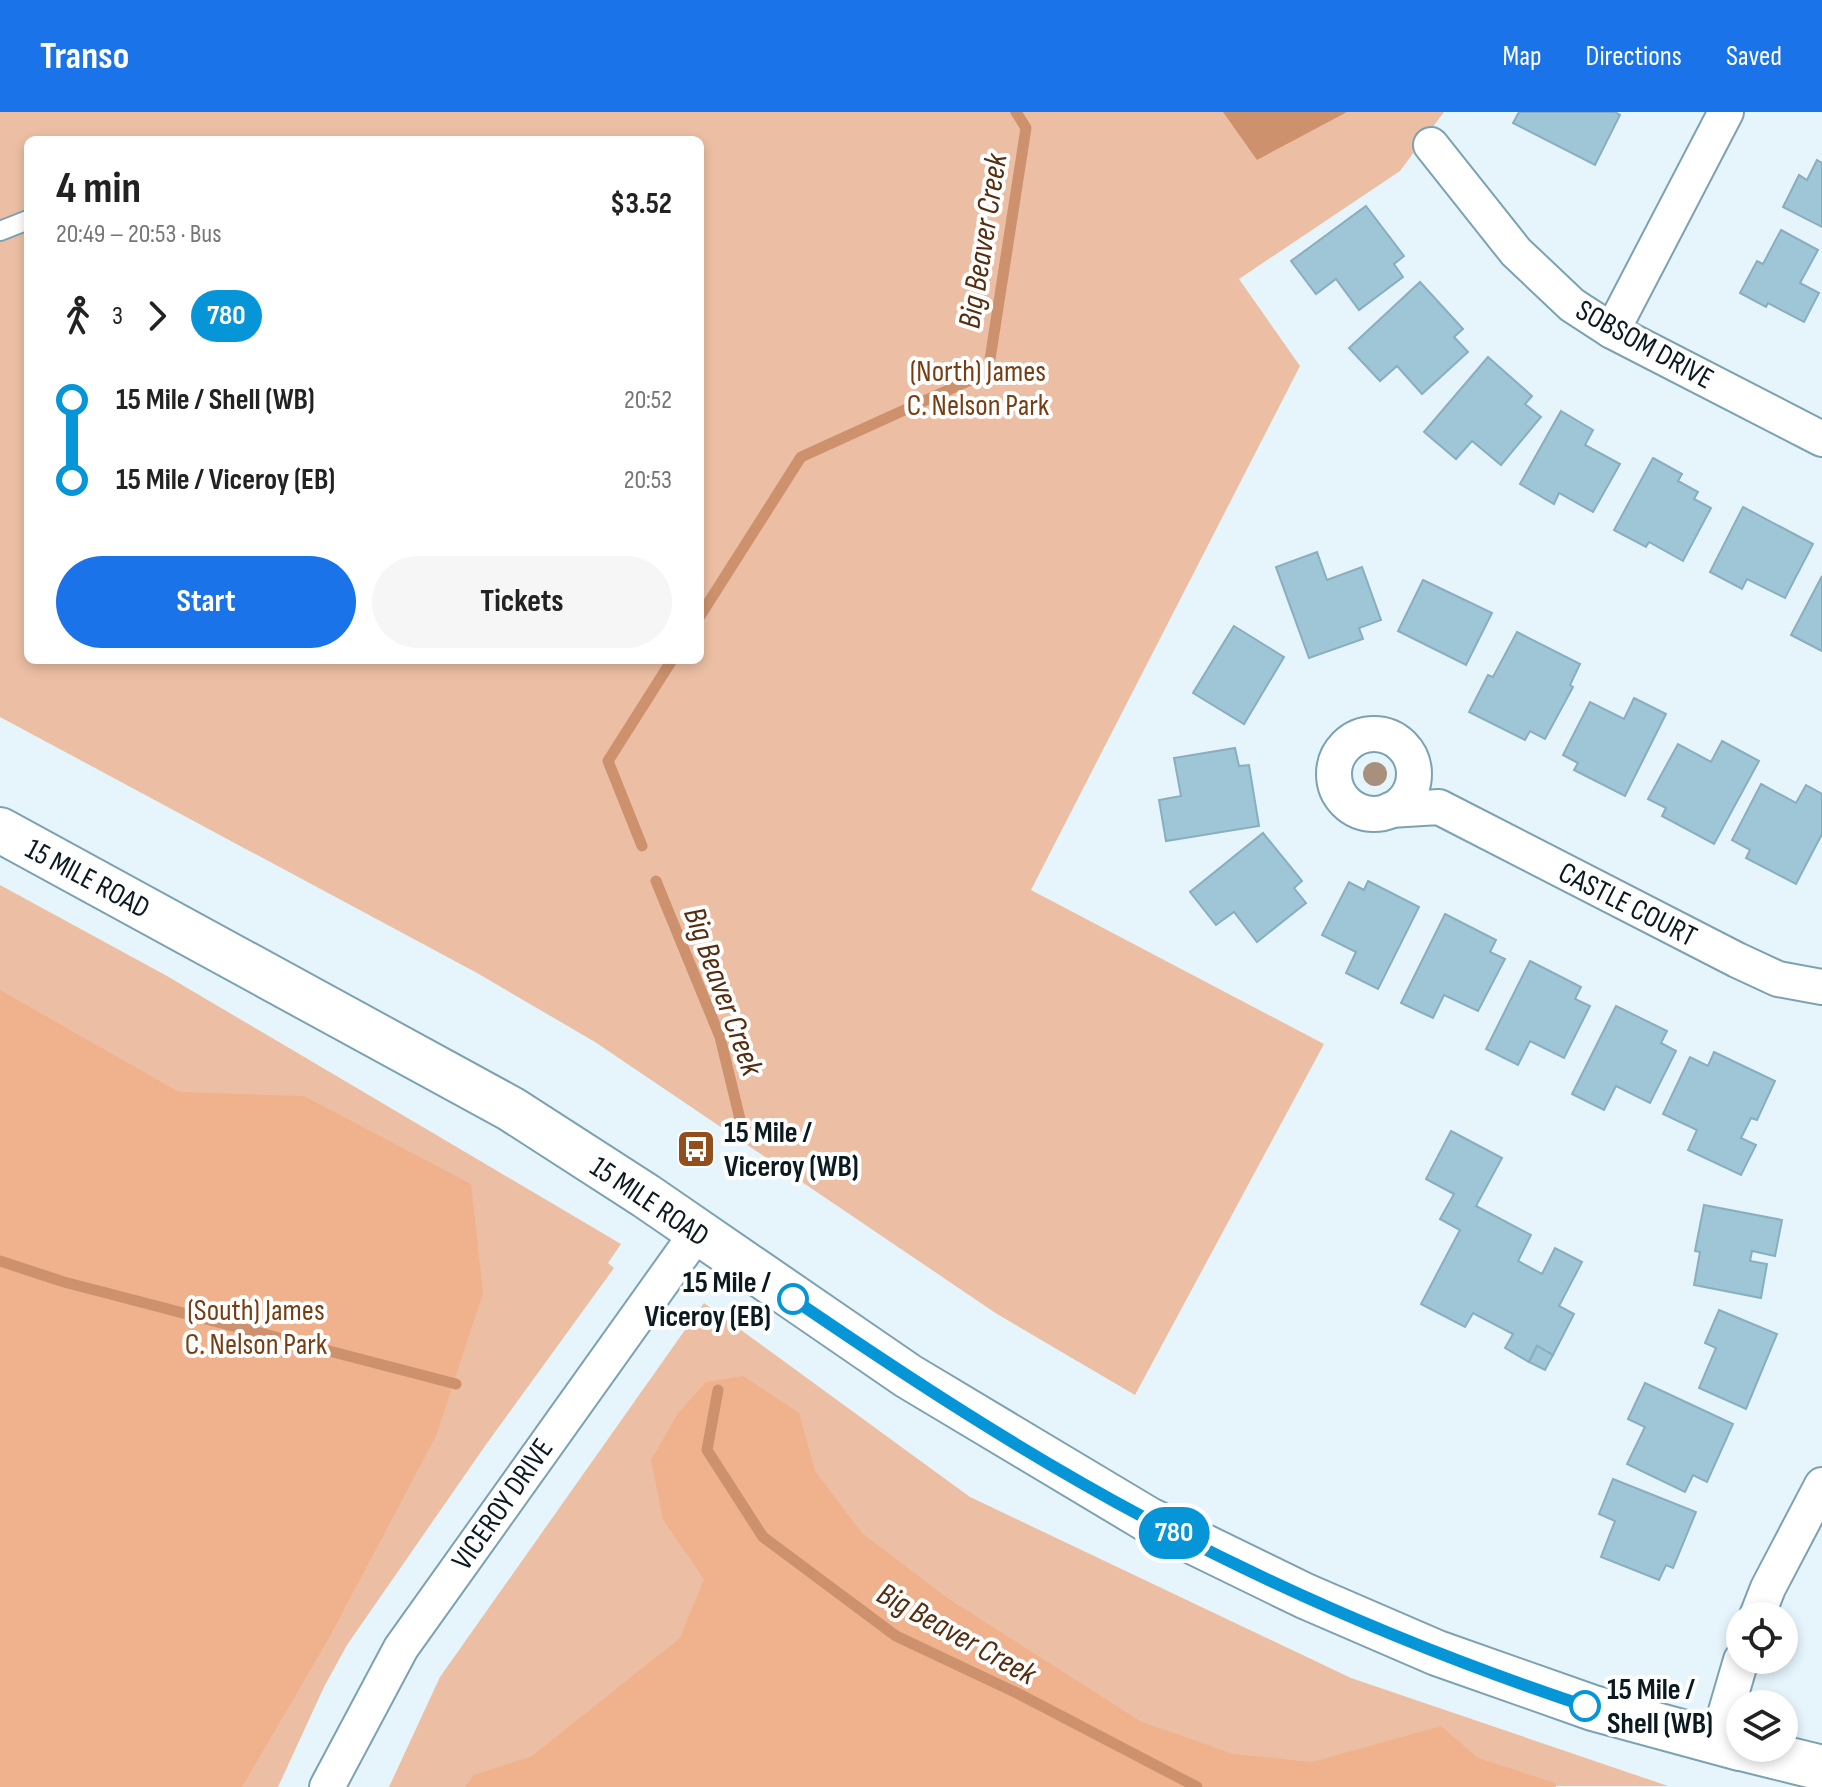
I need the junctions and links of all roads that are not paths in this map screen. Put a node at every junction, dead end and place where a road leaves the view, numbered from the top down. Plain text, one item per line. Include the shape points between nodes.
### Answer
1 (1726, 112) edge
2 (1431, 145) dead end
3 (24, 222) edge
4 (0, 231) edge
5 (1612, 331) junction
6 (1822, 439) edge
7 (1413, 766) junction
8 (1439, 807) junction
9 (1390, 810) junction
10 (0, 830) edge
11 (1822, 987) edge
12 (697, 1233) junction
13 (1822, 1485) edge
14 (1763, 1602) edge
15 (1726, 1744) edge
16 (1798, 1762) edge
17 (1822, 1768) edge
18 (327, 1787) edge

1 - 5 street
2 - 5 street, SOBSOM DRIVE via 1537,275
3 - 4 lane
5 - 6 street, SOBSOM DRIVE
7 - 8 street
7 - 9 street via 1410,792
7 - 9 street via 1401,744 1377,734 1353,740 1337,759 1334,772 1341,797 1364,813
8 - 9 street
8 - 11 street, CASTLE COURT via 1751,967 1778,979
10 - 12 main road, 15 MILE ROAD via 511,1109
12 - 15 main road, 15 MILE ROAD via 908,1376 1147,1519 1437,1653 1593,1708
12 - 18 street, VICEROY DRIVE via 401,1648
13 - 14 street
16 - 17 main road, 15 MILE ROAD

